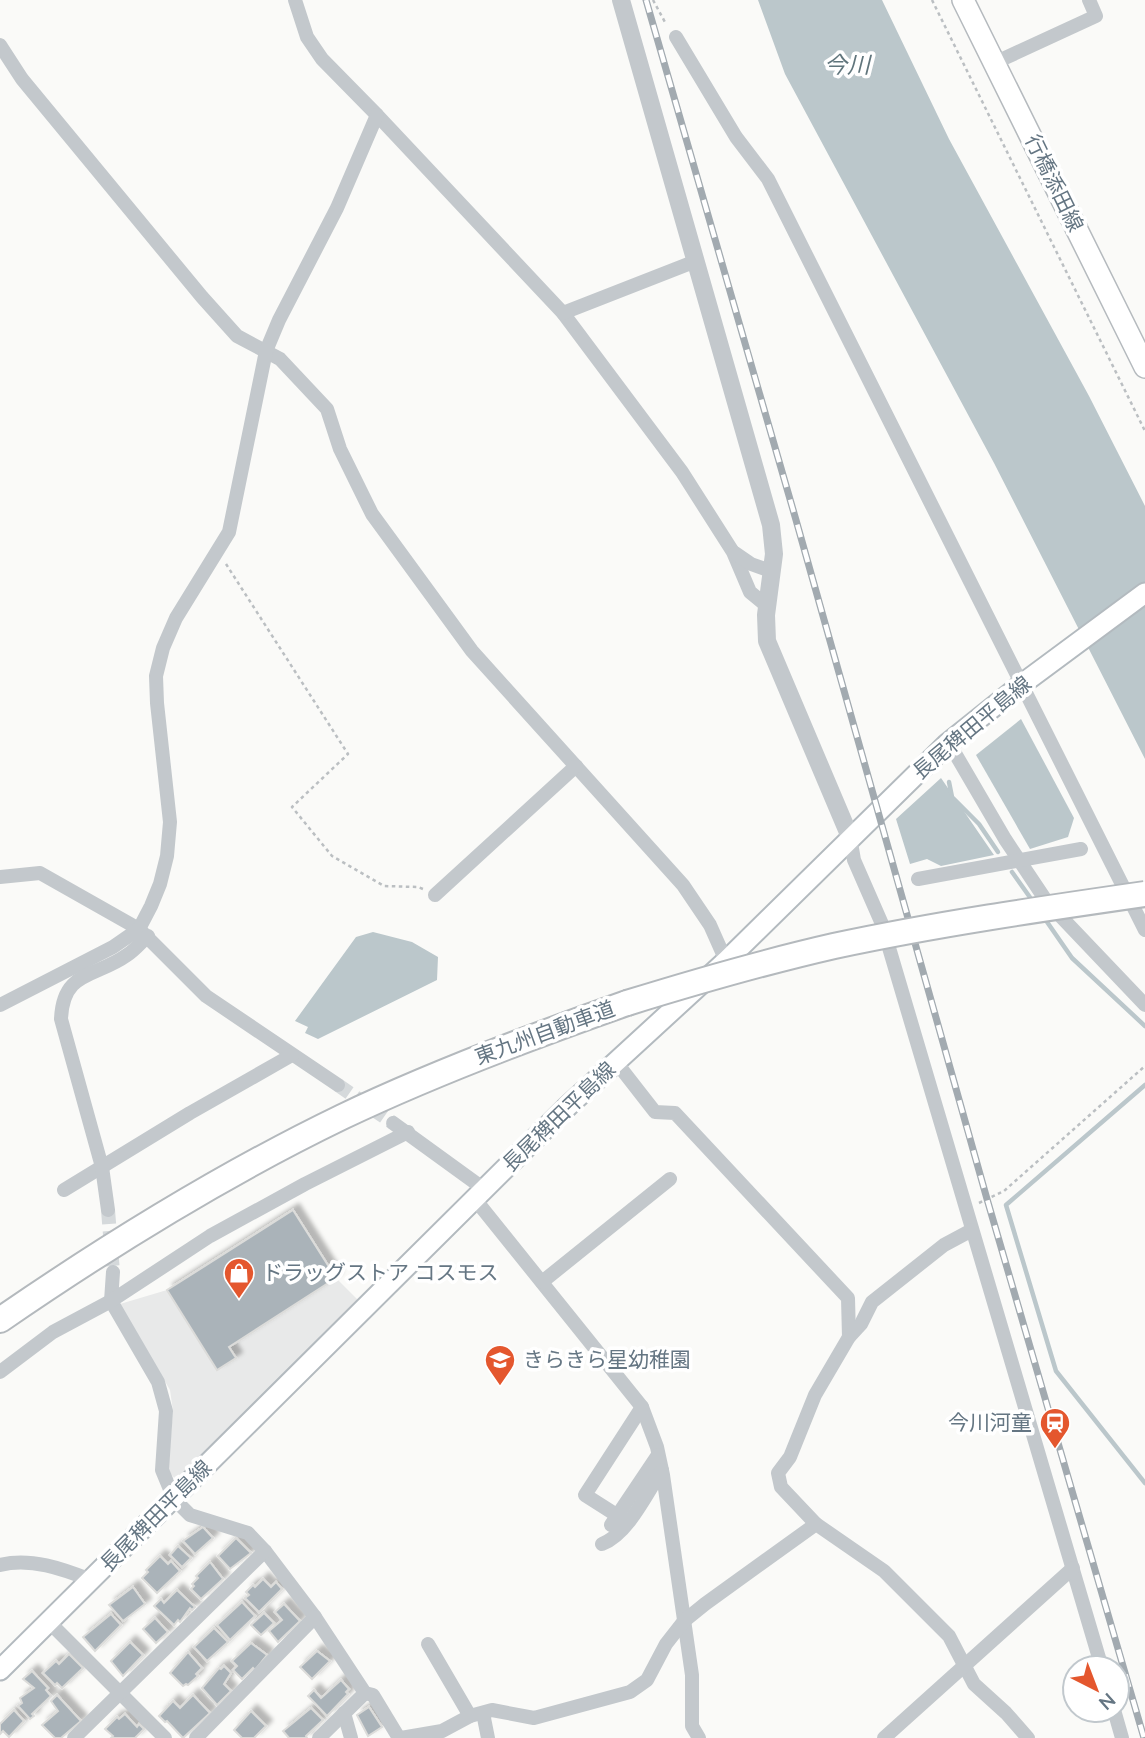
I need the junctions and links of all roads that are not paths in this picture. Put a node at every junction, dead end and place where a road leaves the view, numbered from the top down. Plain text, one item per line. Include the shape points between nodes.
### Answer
1 (295, 0) edge
2 (621, 0) edge
3 (963, 0) edge
4 (1089, 0) edge
5 (676, 37) road end
6 (0, 45) edge
7 (994, 63) junction
8 (377, 115) junction
9 (696, 261) junction
10 (563, 313) junction
11 (266, 351) junction
12 (1145, 367) edge
13 (733, 552) junction
14 (771, 571) junction
15 (1145, 593) edge
16 (767, 606) junction
17 (1027, 680) junction
18 (947, 744) junction
19 (576, 766) junction
20 (850, 837) junction
21 (1081, 849) dead end
22 (1020, 862) junction
23 (0, 877) edge
24 (918, 879) dead end
25 (1145, 894) edge
26 (435, 895) road end
27 (1145, 930) edge
28 (143, 933) junction
29 (726, 961) junction
30 (0, 1005) edge
31 (1145, 1005) edge
32 (292, 1055) junction
33 (616, 1062) junction
34 (338, 1085) tunnel mouth
35 (393, 1123) tunnel mouth
36 (408, 1132) junction
37 (102, 1167) junction
38 (670, 1178) dead end
39 (64, 1190) dead end
40 (479, 1194) junction
41 (108, 1210) tunnel mouth
42 (972, 1230) junction
43 (113, 1272) tunnel mouth
44 (542, 1282) junction
45 (111, 1301) junction
46 (0, 1320) edge
47 (849, 1338) junction
48 (0, 1372) edge
49 (642, 1406) junction
50 (658, 1455) junction
51 (662, 1471) junction
52 (174, 1499) junction
53 (817, 1524) junction
54 (602, 1544) dead end
55 (265, 1551) junction
56 (0, 1565) edge
57 (1073, 1568) junction
58 (91, 1580) junction
59 (315, 1617) junction
60 (684, 1621) junction
61 (50, 1623) junction
62 (428, 1644) dead end
63 (1098, 1654) edge
64 (964, 1664) junction
65 (0, 1670) edge
66 (120, 1692) junction
67 (365, 1693) junction
68 (344, 1713) junction
69 (477, 1715) junction
70 (74, 1738) edge
71 (165, 1738) edge
72 (196, 1738) edge
73 (319, 1738) edge
74 (351, 1738) edge
75 (400, 1738) edge
76 (488, 1738) edge
77 (699, 1738) edge
78 (884, 1738) edge
79 (1028, 1738) edge

1 - 8 street via 307,37
2 - 9 street
3 - 7 main road, 行橋添田線
4 - 7 street via 1096,16
5 - 17 street via 736,137 768,179
6 - 11 street via 22,79 202,297 237,336
7 - 12 main road, 行橋添田線
8 - 10 street
8 - 11 street
9 - 10 street
9 - 14 street via 771,525
10 - 13 street via 682,472
11 - 19 street via 280,359 327,409 340,449 372,514 472,651
11 - 28 street via 229,532 176,618 156,676 170,822 167,856
13 - 14 street
13 - 16 street via 750,592
14 - 16 street
15 - 17 main road, 長尾稗田平島線
16 - 20 street via 767,641
17 - 18 main road, 長尾稗田平島線
17 - 27 street
18 - 20 main road, 長尾稗田平島線
18 - 22 street
19 - 26 street
19 - 29 street via 683,885 710,925
20 - 29 main road, 長尾稗田平島線
20 - 42 street via 854,860 882,925
21 - 22 street
22 - 24 street
22 - 31 street via 1047,902
23 - 28 street via 40,873
25 - 46 highway, 東九州自動車道, bridge via 995,915 733,971 490,1052 341,1117 199,1192
28 - 30 street
28 - 32 street via 206,996
28 - 37 street via 127,956 71,985 61,1006
29 - 33 main road, 長尾稗田平島線
32 - 34 street
32 - 37 street
33 - 40 main road, 長尾稗田平島線
33 - 47 street via 655,1112 675,1112 848,1298
35 - 36 street
36 - 40 street
36 - 45 street via 210,1236
37 - 39 street
37 - 41 street
38 - 44 street
40 - 44 street
40 - 52 main road, 長尾稗田平島線
42 - 47 street via 944,1245 872,1302
42 - 57 street
43 - 45 street
44 - 49 street
45 - 48 street via 53,1332
45 - 52 street via 158,1382 166,1410 162,1470
47 - 53 street via 778,1473 781,1487
49 - 50 street
49 - 50 street via 585,1495 614,1521
50 - 51 street
51 - 54 street via 622,1531
51 - 60 street
52 - 55 street via 190,1515 248,1533
52 - 58 main road, 長尾稗田平島線
53 - 60 street
53 - 64 street via 884,1571 949,1636
55 - 59 street
55 - 66 street
56 - 58 street via 59,1567
57 - 63 street
57 - 64 street
58 - 61 main road, 長尾稗田平島線
59 - 67 street
59 - 72 street
60 - 69 street via 647,1680 630,1692 534,1718 492,1710
60 - 77 street via 692,1675 692,1726
61 - 65 main road, 長尾稗田平島線
61 - 66 street
62 - 69 street
64 - 78 street
64 - 79 street via 974,1684
66 - 70 street
66 - 71 street
67 - 68 street
67 - 75 street via 373,1695
68 - 73 street
68 - 74 street
69 - 75 street via 442,1731
69 - 76 street

